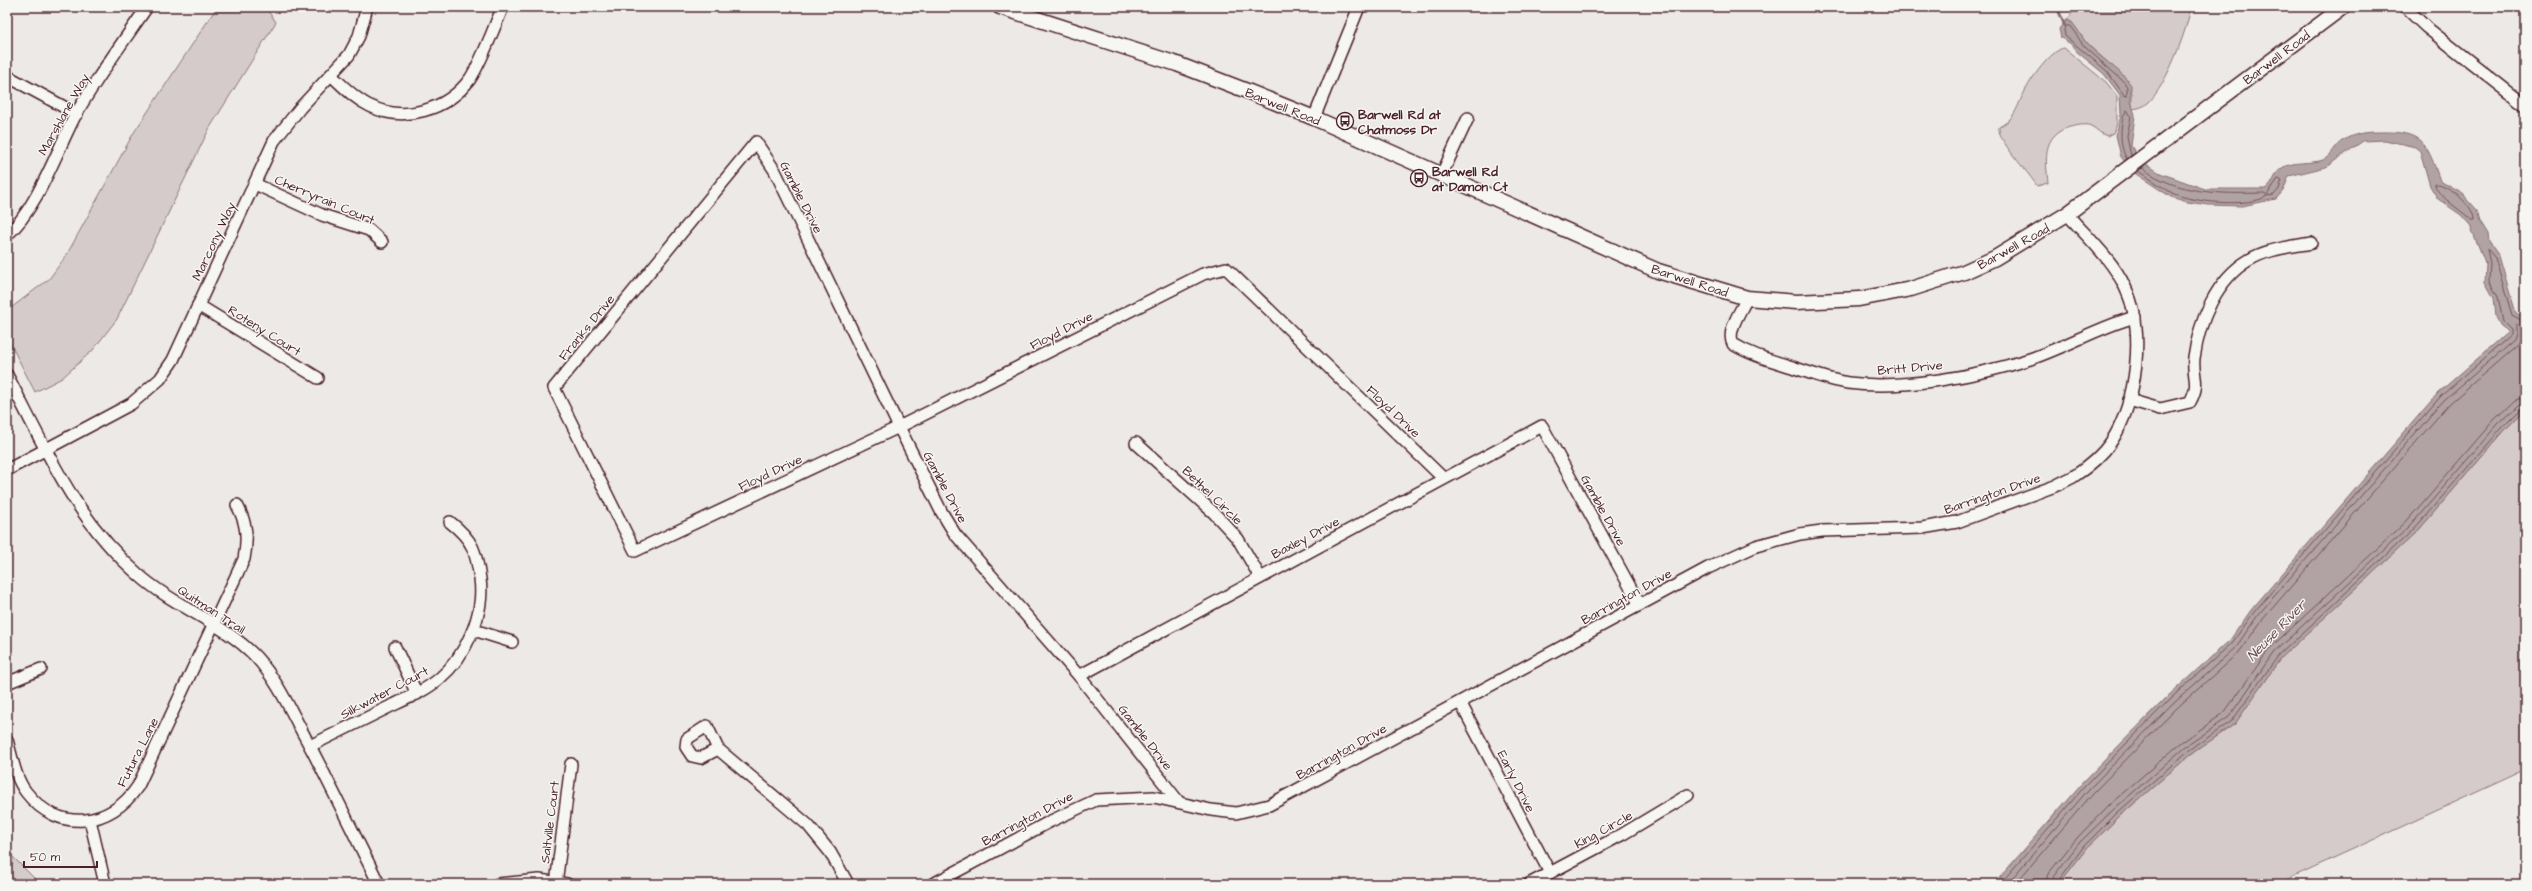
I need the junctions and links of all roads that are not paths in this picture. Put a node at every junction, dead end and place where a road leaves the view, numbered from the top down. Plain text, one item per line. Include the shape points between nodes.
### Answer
1 (147, 7) edge
2 (367, 7) edge
3 (503, 7) edge
4 (1000, 7) edge
5 (1359, 7) edge
6 (2343, 7) edge
7 (2405, 7) edge
8 (7, 76) edge
9 (332, 76) junction
10 (2525, 105) edge
11 (77, 114) junction
12 (1314, 118) junction
13 (1468, 118) dead end
14 (756, 142) joint
15 (1441, 176) junction
16 (255, 184) junction
17 (2067, 214) junction
18 (7, 236) edge
19 (382, 242) dead end
20 (2311, 243) dead end
21 (1747, 298) junction
22 (198, 305) junction
23 (2135, 317) junction
24 (7, 375) edge
25 (318, 378) dead end
26 (2129, 400) junction
27 (899, 427) junction
28 (1544, 429) joint
29 (1136, 443) dead end
30 (47, 451) junction
31 (7, 470) edge
32 (1443, 478) junction
33 (237, 505) dead end
34 (450, 522) dead end
35 (636, 550) joint
36 (1260, 577) junction
37 (1640, 605) junction
38 (213, 626) junction
39 (474, 630) junction
40 (512, 642) dead end
41 (394, 647) dead end
42 (41, 669) dead end
43 (1079, 676) junction
44 (7, 684) edge
45 (417, 694) junction
46 (1460, 702) junction
47 (7, 740) edge
48 (310, 746) junction
49 (718, 749) junction
50 (571, 764) dead end
51 (1688, 795) dead end
52 (1178, 801) junction
53 (90, 820) junction
54 (1550, 873) junction
55 (556, 883) edge
56 (105, 884) edge
57 (379, 884) edge
58 (498, 884) edge
59 (567, 884) edge
60 (848, 884) edge
61 (933, 884) edge
62 (1530, 884) edge

1 - 11 street, Marshlane Way via 107,64
2 - 9 street, Marcony Way via 359,36 349,55
3 - 9 street via 471,77 452,96 430,109 404,114 378,110 356,99
4 - 12 street, Barwell Road via 1177,64
5 - 12 street
6 - 17 street, Barwell Road
7 - 10 street via 2426,27
8 - 11 street
9 - 16 street, Marcony Way via 274,141
11 - 18 street, Marshlane Way via 30,204 19,223
12 - 15 street, Barwell Road
13 - 15 street
14 - 27 street, Gamble Drive via 775,171
14 - 35 street, Franks Drive via 554,388
15 - 21 street, Barwell Road via 1658,271
16 - 19 street, Cherryrain Court via 322,215 369,230
16 - 22 street, Marcony Way
17 - 21 street, Barwell Road via 1995,258 1964,272 1911,289 1859,299 1818,302
17 - 23 street, Barrington Drive via 2118,274 2126,288
20 - 26 street via 2277,249 2249,260 2227,278 2202,322 2194,360 2197,390 2190,402 2160,409
21 - 23 street, Britt Drive via 1733,327 1733,344 1758,356 1833,380 1878,385 1963,376 2008,366 2053,351 2114,323
22 - 25 street, Roteny Court
22 - 30 street, Marcony Way via 174,360 160,380 131,404
23 - 26 street, Barrington Drive via 2136,356
24 - 30 street, Quitman Trail
26 - 37 street, Barrington Drive via 2117,432 2105,450 2086,468 2055,486 1981,514 1940,526 1822,531 1779,539 1732,556
27 - 32 street, Floyd Drive via 1203,274 1226,268
27 - 35 street, Floyd Drive
27 - 43 street, Gamble Drive via 955,534
28 - 32 street, Baxley Drive via 1542,426
28 - 37 street, Gamble Drive
29 - 36 street, Bethel Circle via 1214,512 1238,538
30 - 31 street
30 - 38 street, Quitman Trail via 73,500 89,524 111,549 141,577
32 - 36 street, Baxley Drive
33 - 38 street, Futura Lane via 245,523 247,542 244,559
34 - 39 street, Silkwater Court via 466,534 475,551 481,588
36 - 43 street, Baxley Drive
37 - 46 street, Barrington Drive
38 - 48 street, Quitman Trail via 241,643 269,673
38 - 53 street, Futura Lane via 138,786 120,807
39 - 40 street
39 - 45 street, Silkwater Court via 453,664 439,679
41 - 45 street
42 - 44 street
43 - 52 street, Gamble Drive
45 - 48 street, Silkwater Court
46 - 52 street, Barrington Drive via 1281,800 1258,809 1225,812
46 - 54 street, Early Drive
47 - 53 street, Futura Lane via 19,779 34,802 62,817 77,821
48 - 57 street, Quitman Trail
49 - 49 street via 707,726 687,739 686,747 692,756 701,758
49 - 60 street via 808,825 830,852
50 - 55 street, Saltville Court
51 - 54 street, King Circle
52 - 61 street, Barrington Drive via 1154,796 1128,796 1086,804
53 - 56 street
54 - 62 street, King Circle
55 - 58 street via 523,880
55 - 59 street

